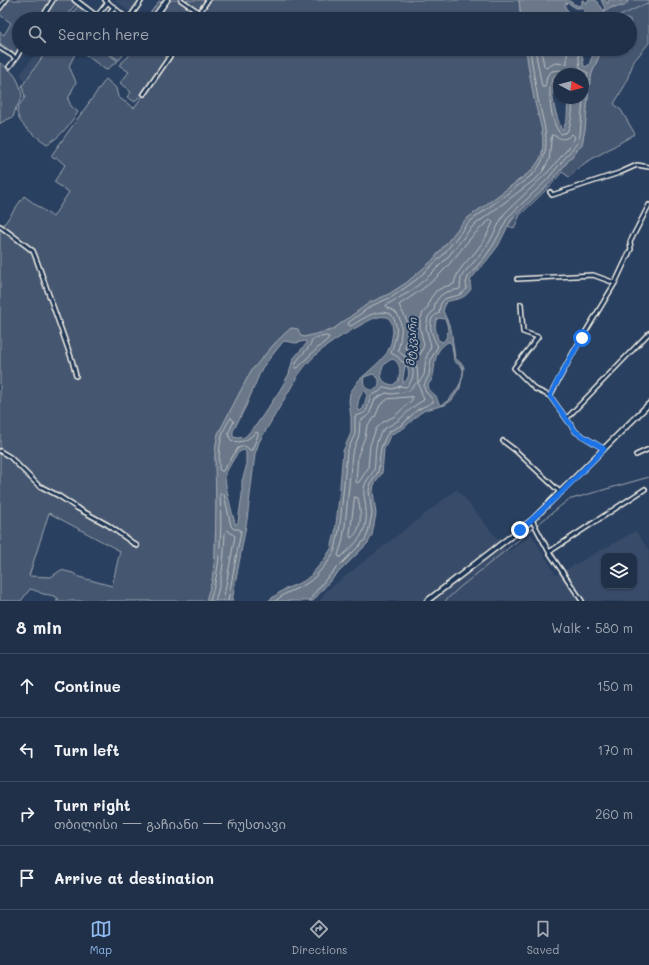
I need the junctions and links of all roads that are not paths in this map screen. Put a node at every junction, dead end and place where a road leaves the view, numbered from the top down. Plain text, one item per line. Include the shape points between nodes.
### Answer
1 (6, 0) edge
2 (53, 0) edge
3 (75, 0) edge
4 (142, 0) edge
5 (160, 0) edge
6 (181, 0) edge
7 (208, 0) edge
8 (106, 1) edge
9 (166, 1) edge
10 (114, 7) junction
11 (0, 8) edge
12 (45, 12) edge
13 (90, 12) edge
14 (101, 12) edge
15 (110, 12) edge
16 (120, 12) edge
17 (134, 12) edge
18 (158, 12) edge
19 (199, 12) edge
20 (201, 12) edge
21 (0, 48) edge
22 (12, 56) edge
23 (13, 56) edge
24 (170, 56) edge
25 (16, 58) joint
26 (9, 67) dead end
27 (144, 94) dead end
28 (649, 166) edge
29 (550, 192) dead end
30 (649, 205) edge
31 (0, 226) edge
32 (517, 279) dead end
33 (614, 283) junction
34 (521, 304) dead end
35 (649, 333) edge
36 (76, 376) dead end
37 (550, 396) junction
38 (649, 404) edge
39 (566, 418) junction
40 (503, 441) dead end
41 (604, 449) junction
42 (649, 450) edge
43 (0, 451) edge
44 (636, 455) dead end
45 (645, 490) dead end
46 (561, 493) junction
47 (533, 522) junction
48 (137, 546) dead end
49 (549, 552) junction
50 (426, 601) edge
51 (582, 601) edge

1 - 11 street
2 - 12 street
3 - 13 main road
4 - 17 street
5 - 9 street
6 - 19 street
7 - 20 street
8 - 10 street
8 - 14 street
9 - 18 main road
10 - 15 street
10 - 16 street
21 - 22 street
23 - 25 street
24 - 27 street
25 - 26 street
28 - 29 street via 637,165 552,195
30 - 33 street via 630,242 631,249
31 - 36 street via 32,252 38,261
32 - 33 street via 593,275
33 - 37 street
34 - 37 street via 523,332 538,337 514,368 535,389
35 - 39 street
37 - 39 street
38 - 41 main road
39 - 41 street via 576,432
40 - 46 street
41 - 46 main road
42 - 44 street
43 - 48 street via 10,457 38,485 108,525
45 - 49 street
46 - 47 main road
47 - 49 street
47 - 50 main road
49 - 51 street

